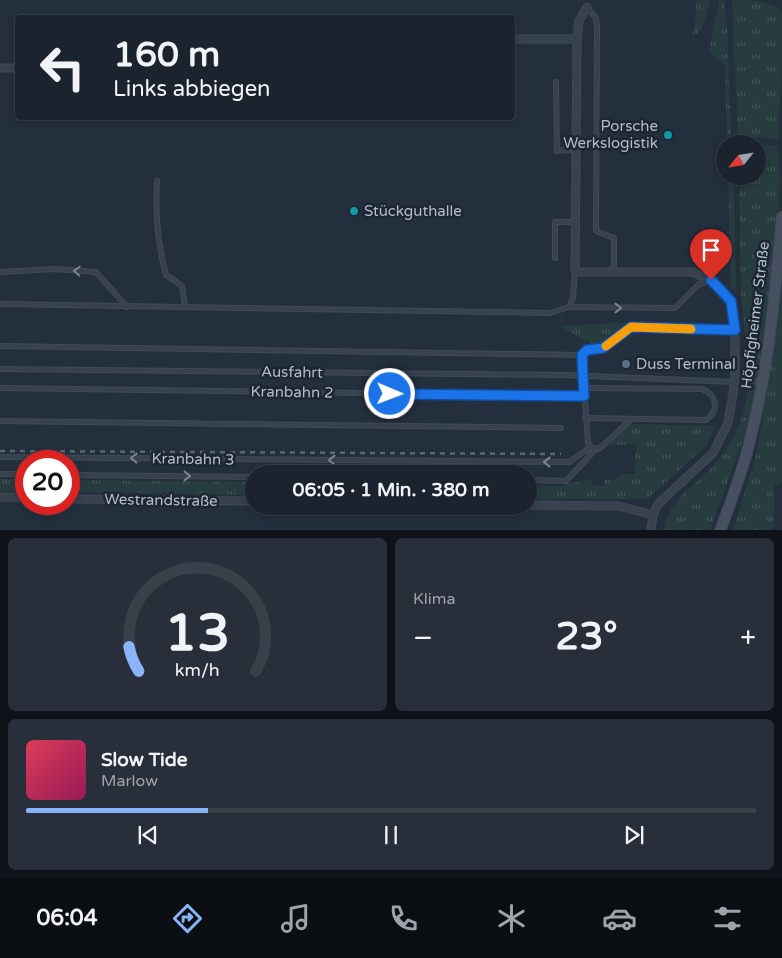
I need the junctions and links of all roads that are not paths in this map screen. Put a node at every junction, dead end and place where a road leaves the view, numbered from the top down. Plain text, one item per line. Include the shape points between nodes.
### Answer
1 (587, 6) joint
2 (515, 39) edge
3 (577, 39) junction
4 (0, 68) edge
5 (15, 68) edge
6 (556, 82) dead end
7 (575, 148) junction
8 (157, 181) dead end
9 (782, 217) edge
10 (575, 222) junction
11 (555, 258) dead end
12 (0, 272) edge
13 (575, 272) junction
14 (614, 272) junction
15 (711, 280) junction
16 (0, 304) edge
17 (185, 306) junction
18 (127, 307) junction
19 (569, 307) junction
20 (735, 330) junction
21 (0, 346) edge
22 (582, 355) junction
23 (0, 369) edge
24 (583, 376) junction
25 (735, 382) junction
26 (0, 388) edge
27 (584, 388) junction
28 (584, 396) junction
29 (585, 418) junction
30 (632, 419) junction
31 (0, 421) edge
32 (561, 428) dead end
33 (591, 447) junction
34 (596, 448) junction
35 (0, 457) edge
36 (0, 474) edge
37 (15, 474) edge
38 (80, 475) edge
39 (245, 477) edge
40 (537, 480) edge
41 (0, 498) edge
42 (15, 498) edge
43 (80, 499) edge
44 (245, 501) edge
45 (537, 504) edge
46 (653, 516) junction
47 (651, 530) edge
48 (720, 530) edge

1 - 3 street via 579,21
1 - 14 lane via 598,27 596,231 614,238
2 - 3 street
3 - 7 street
4 - 5 street
6 - 7 lane via 556,151
7 - 10 street
8 - 17 lane via 155,218 158,247 166,275 182,286
9 - 48 main road, Höpfigheimer Straße via 770,344 759,403 743,466
10 - 11 lane via 555,222
10 - 13 street
18 -> 12 lane via 96,272
13 - 14 street
13 - 19 lane
14 - 15 street via 693,272
19 -> 15 lane via 675,308 698,285
15 - 20 street via 731,301
16 - 18 lane
17 - 18 lane
17 - 19 lane via 550,314
20 - 22 lane via 631,327 603,348 587,350
20 - 25 street
21 - 22 lane
22 - 24 lane
23 - 24 lane, Ausfahrt
24 - 25 lane, Ausfahrt
24 - 27 lane
25 - 46 street via 728,423 713,453 666,496
26 - 28 lane, Kranbahn 2
27 - 28 lane
27 - 30 lane via 702,389 714,398 716,407 706,420
28 - 29 lane
29 - 30 lane
29 - 33 lane via 586,437
30 - 34 lane via 605,445
31 - 32 lane
33 - 34 lane
33 -> 35 lane, Kranbahn 3 via 569,462
34 - 40 lane via 566,481
36 - 37 lane
38 -> 39 lane, Kranbahn 3
41 - 42 street
43 - 44 street, Westrandstraße
45 - 46 street via 618,506
46 - 47 street

